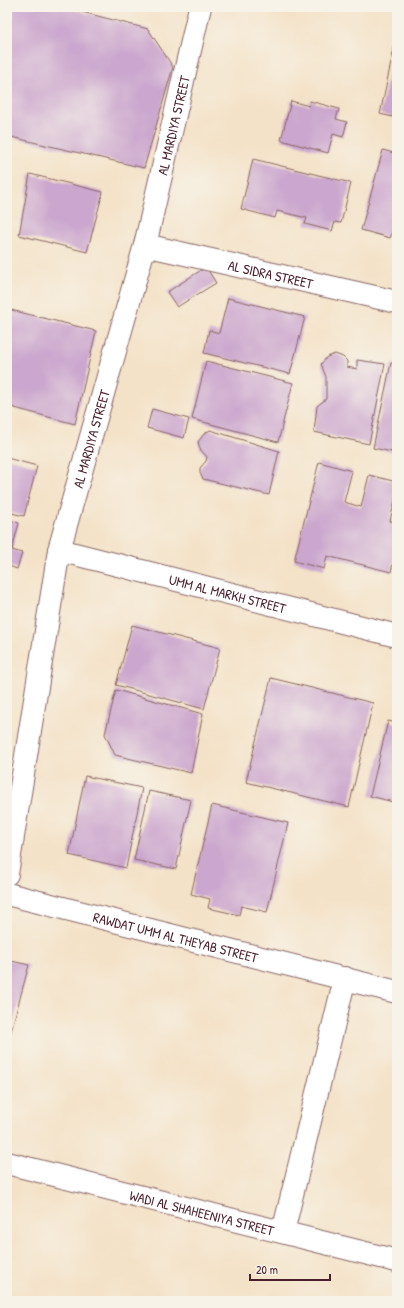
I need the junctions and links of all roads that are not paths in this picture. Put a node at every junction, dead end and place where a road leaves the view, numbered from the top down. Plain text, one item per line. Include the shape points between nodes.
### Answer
1 (200, 7) edge
2 (145, 245) junction
3 (397, 302) edge
4 (59, 550) junction
5 (397, 636) edge
6 (7, 874) edge
7 (7, 894) edge
8 (345, 978) junction
9 (397, 992) edge
10 (7, 1163) edge
11 (284, 1232) junction
12 (397, 1261) edge

1 - 2 street, AL MARDIYA STREET
2 - 3 street, AL SIDRA STREET
2 - 4 street, AL MARDIYA STREET
4 - 5 street, UMM AL MARKH STREET
4 - 6 street, AL MARDIYA STREET
7 - 8 street, RAWDAT UMM AL THEYAB STREET
8 - 9 street, RAWDAT UMM AL THEYAB STREET
8 - 11 street
10 - 11 street, WADI AL SHAHEENIYA STREET
11 - 12 street, WADI AL SHAHEENIYA STREET

